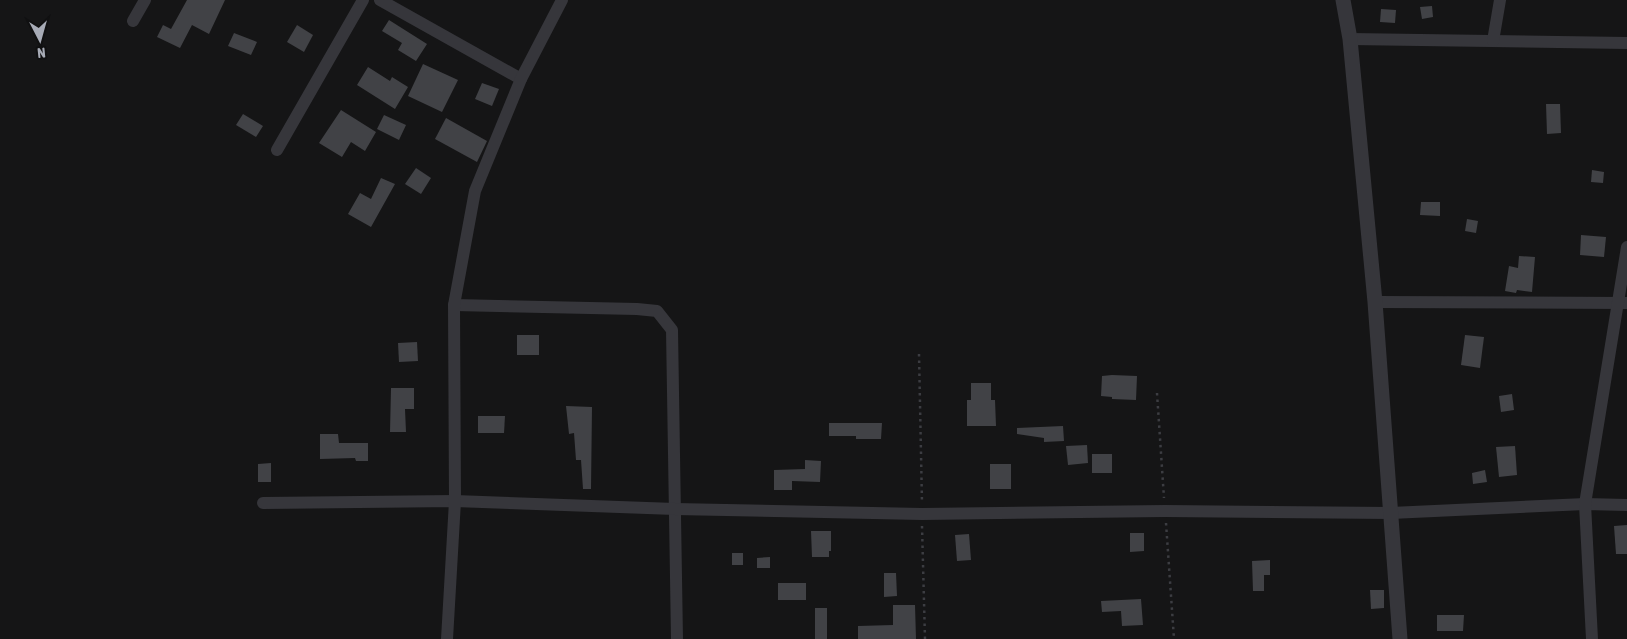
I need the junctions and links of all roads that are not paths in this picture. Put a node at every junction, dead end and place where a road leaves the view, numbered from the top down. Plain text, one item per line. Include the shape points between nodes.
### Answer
1 (145, 0) edge
2 (363, 0) edge
3 (380, 0) edge
4 (562, 0) edge
5 (1343, 0) edge
6 (1500, 0) edge
7 (133, 21) dead end
8 (1350, 38) junction
9 (1492, 41) junction
10 (1627, 43) edge
11 (521, 79) junction
12 (277, 150) dead end
13 (1627, 247) edge
14 (1375, 302) junction
15 (1622, 303) edge
16 (454, 306) junction
17 (455, 501) junction
18 (263, 503) dead end
19 (1585, 504) junction
20 (1627, 505) edge
21 (674, 509) junction
22 (1391, 513) junction
23 (447, 639) edge
24 (677, 639) edge
25 (1400, 639) edge
26 (1592, 639) edge

1 - 7 street
2 - 12 street
3 - 11 street
4 - 11 street
5 - 8 street
6 - 9 street
8 - 9 street
8 - 14 street
9 - 10 street
11 - 16 street via 476,191
13 - 15 street
14 - 15 street
14 - 22 street
15 - 19 street
16 - 17 street
16 - 21 street via 657,311 672,330
17 - 18 street
17 - 21 street
17 - 23 street
19 - 20 street
19 - 22 street
19 - 26 street
21 - 22 street via 922,514
21 - 24 street
22 - 25 street

